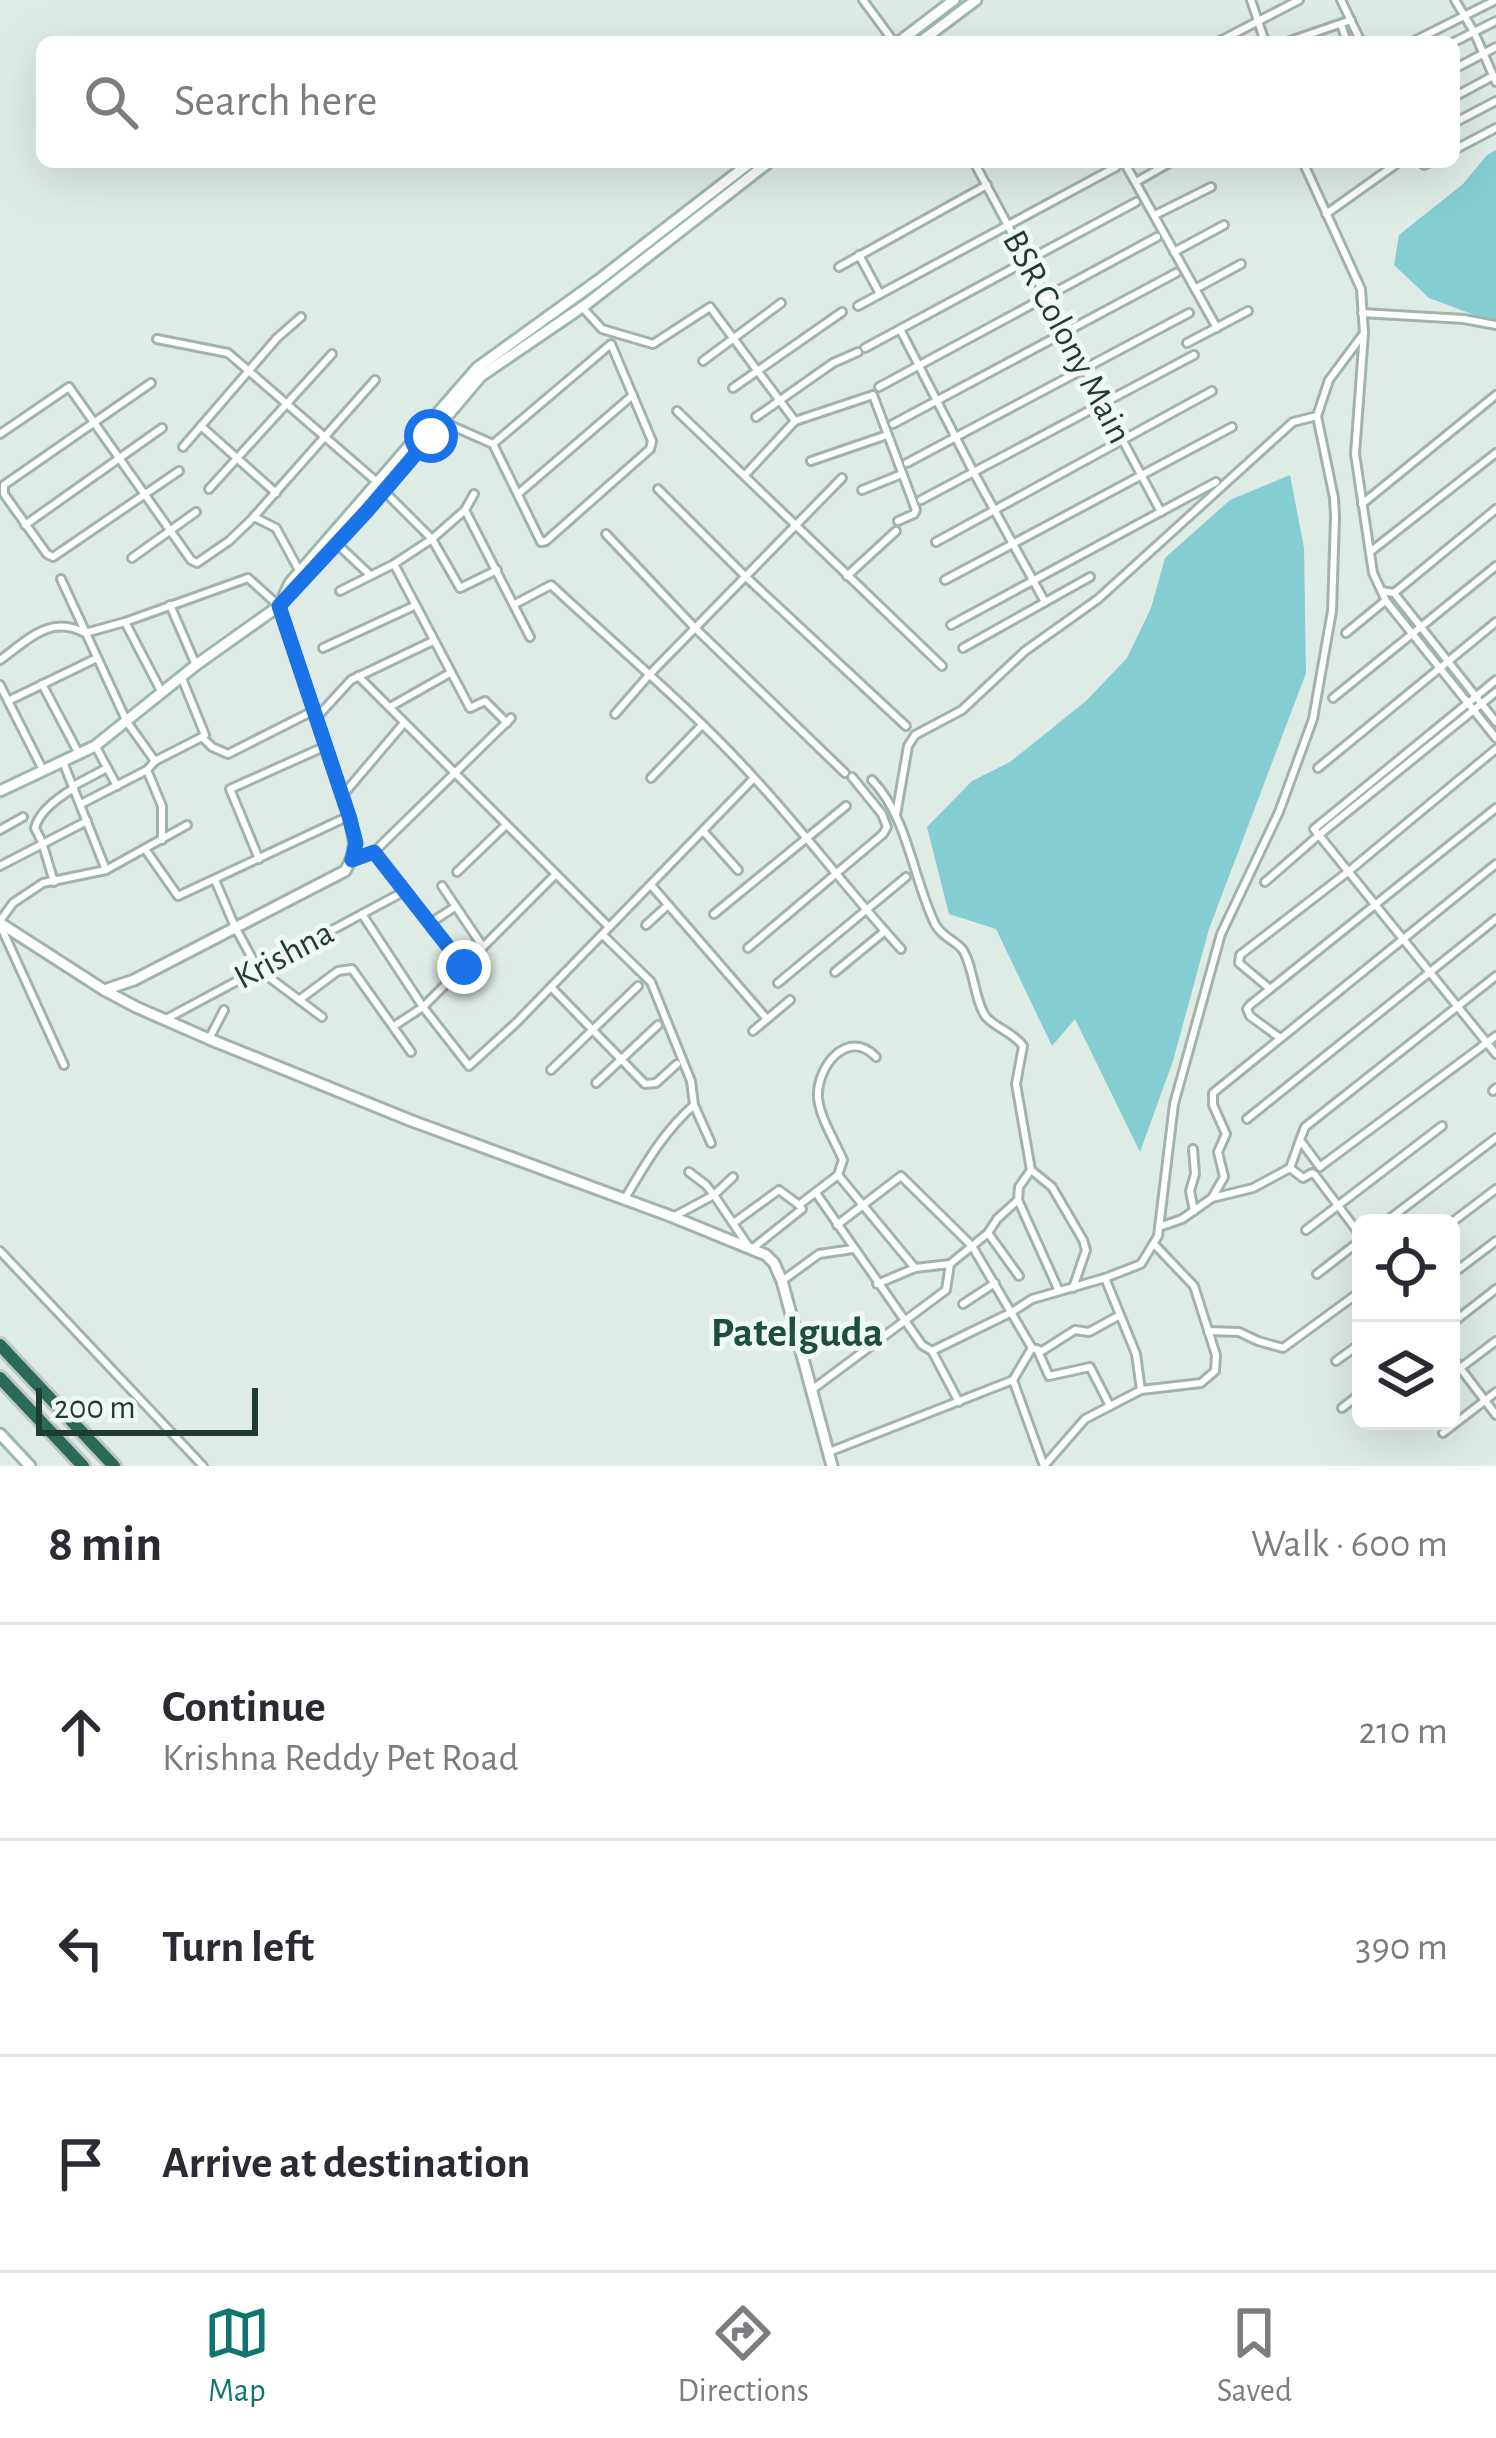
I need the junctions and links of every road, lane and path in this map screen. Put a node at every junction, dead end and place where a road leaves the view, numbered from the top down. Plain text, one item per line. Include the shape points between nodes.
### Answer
1 (863, 0) edge
2 (955, 0) edge
3 (976, 0) edge
4 (1251, 0) edge
5 (1299, 0) edge
6 (1341, 0) edge
7 (1455, 0) edge
8 (1496, 0) edge
9 (1462, 16) junction
10 (1258, 19) junction
11 (1351, 20) junction
12 (1496, 21) edge
13 (1341, 24) junction
14 (1474, 32) junction
15 (891, 36) edge
16 (904, 36) edge
17 (928, 36) edge
18 (1229, 36) edge
19 (1263, 36) edge
20 (1305, 36) edge
21 (1345, 36) edge
22 (1358, 36) edge
23 (1424, 36) edge
24 (1460, 39) edge
25 (1496, 47) edge
26 (1484, 54) junction
27 (1460, 66) edge
28 (1495, 78) edge
29 (1460, 94) edge
30 (1496, 101) edge
31 (1460, 119) edge
32 (1496, 128) edge
33 (1460, 147) edge
34 (743, 168) edge
35 (761, 168) edge
36 (977, 168) edge
37 (1114, 168) edge
38 (1128, 168) edge
39 (1160, 168) edge
40 (1307, 168) edge
41 (1391, 168) edge
42 (1136, 182) junction
43 (987, 185) junction
44 (1211, 187) dead end
45 (1136, 202) dead end
46 (1326, 214) junction
47 (1155, 215) junction
48 (1224, 225) dead end
49 (1006, 226) junction
50 (1156, 237) dead end
51 (1174, 252) junction
52 (859, 255) junction
53 (1025, 261) junction
54 (1241, 264) dead end
55 (839, 267) dead end
56 (1176, 273) dead end
57 (1195, 290) junction
58 (880, 294) junction
59 (1046, 297) junction
60 (782, 303) dead end
61 (858, 306) dead end
62 (581, 307) junction
63 (1248, 311) dead end
64 (842, 312) dead end
65 (1189, 314) dead end
66 (1363, 314) junction
67 (302, 317) dead end
68 (1496, 326) edge
69 (1217, 328) junction
70 (900, 329) junction
71 (1064, 333) junction
72 (1364, 333) junction
73 (734, 338) junction
74 (157, 339) dead end
75 (1187, 343) dead end
76 (332, 354) dead end
77 (1194, 356) dead end
78 (703, 361) dead end
79 (918, 365) junction
80 (1083, 368) junction
81 (249, 370) junction
82 (758, 371) junction
83 (375, 380) dead end
84 (151, 383) dead end
85 (879, 387) dead end
86 (733, 388) dead end
87 (1212, 391) dead end
88 (633, 395) junction
89 (1496, 395) edge
90 (779, 399) junction
91 (936, 400) junction
92 (287, 404) junction
93 (1102, 404) junction
94 (677, 411) dead end
95 (1316, 416) junction
96 (756, 417) dead end
97 (94, 421) junction
98 (795, 421) junction
99 (442, 422) junction
100 (893, 424) dead end
101 (201, 426) junction
102 (162, 428) dead end
103 (1232, 428) dead end
104 (0, 434) edge
105 (888, 435) junction
106 (955, 436) junction
107 (326, 437) junction
108 (1122, 441) junction
109 (493, 444) junction
110 (183, 447) dead end
111 (1496, 452) edge
112 (119, 457) junction
113 (237, 458) junction
114 (811, 461) dead end
115 (907, 463) dead end
116 (179, 471) dead end
117 (974, 472) junction
118 (902, 474) junction
119 (745, 475) junction
120 (1141, 475) junction
121 (842, 478) dead end
122 (1216, 482) dead end
123 (381, 487) junction
124 (209, 489) dead end
125 (658, 489) dead end
126 (862, 490) dead end
127 (276, 493) junction
128 (474, 494) dead end
129 (518, 494) junction
130 (145, 496) junction
131 (921, 500) dead end
132 (1362, 504) junction
133 (1496, 509) edge
134 (465, 510) junction
135 (994, 510) junction
136 (196, 512) dead end
137 (1161, 512) junction
138 (254, 517) junction
139 (898, 521) dead end
140 (25, 525) junction
141 (794, 525) junction
142 (170, 530) junction
143 (896, 531) dead end
144 (606, 533) dead end
145 (432, 539) junction
146 (936, 542) dead end
147 (337, 544) junction
148 (1013, 544) junction
149 (1370, 552) junction
150 (132, 558) dead end
151 (394, 564) junction
152 (1496, 566) edge
153 (496, 570) junction
154 (300, 572) junction
155 (370, 575) junction
156 (746, 576) junction
157 (847, 576) junction
158 (1090, 577) dead end
159 (61, 579) dead end
160 (945, 580) dead end
161 (1033, 580) junction
162 (340, 591) dead end
163 (1382, 591) junction
164 (1394, 593) junction
165 (1386, 601) junction
166 (1045, 602) junction
167 (515, 604) junction
168 (170, 605) junction
169 (279, 606) junction
170 (414, 606) junction
171 (125, 622) junction
172 (1496, 622) edge
173 (951, 625) dead end
174 (695, 628) junction
175 (1421, 628) junction
176 (85, 633) junction
177 (1346, 633) dead end
178 (1413, 634) junction
179 (530, 637) dead end
180 (433, 641) junction
181 (323, 648) dead end
182 (963, 648) dead end
183 (97, 658) junction
184 (0, 659) edge
185 (1448, 662) junction
186 (196, 664) junction
187 (942, 667) dead end
188 (1440, 668) junction
189 (450, 674) junction
190 (649, 675) junction
191 (181, 676) junction
192 (358, 676) junction
193 (1496, 680) edge
194 (42, 684) junction
195 (0, 685) edge
196 (161, 691) junction
197 (1496, 692) edge
198 (1333, 698) dead end
199 (8, 701) junction
200 (1475, 704) junction
201 (389, 707) junction
202 (615, 714) dead end
203 (314, 715) junction
204 (127, 722) junction
205 (1496, 722) edge
206 (404, 723) junction
207 (701, 726) junction
208 (906, 726) dead end
209 (202, 737) junction
210 (1496, 738) edge
211 (95, 746) junction
212 (326, 746) junction
213 (1496, 749) edge
214 (79, 754) junction
215 (155, 761) junction
216 (63, 762) junction
217 (108, 767) junction
218 (1318, 768) dead end
219 (43, 770) junction
220 (147, 770) junction
221 (454, 773) junction
222 (651, 778) dead end
223 (754, 778) junction
224 (872, 780) dead end
225 (118, 786) junction
226 (73, 787) junction
227 (0, 791) edge
228 (342, 796) junction
229 (81, 805) junction
230 (846, 806) dead end
231 (1496, 808) edge
232 (896, 815) junction
233 (349, 816) junction
234 (22, 818) dead end
235 (87, 821) junction
236 (187, 825) dead end
237 (506, 825) junction
238 (0, 830) edge
239 (704, 832) junction
240 (1319, 835) junction
241 (808, 837) junction
242 (162, 840) junction
243 (42, 842) junction
244 (145, 849) junction
245 (374, 852) junction
246 (259, 859) junction
247 (352, 860) junction
248 (1496, 864) edge
249 (0, 866) edge
250 (106, 870) junction
251 (738, 870) dead end
252 (1349, 871) junction
253 (457, 872) dead end
254 (836, 872) junction
255 (556, 874) junction
256 (906, 877) dead end
257 (215, 880) junction
258 (54, 882) junction
259 (1265, 882) dead end
260 (651, 885) junction
261 (442, 886) dead end
262 (404, 891) junction
263 (668, 905) junction
264 (455, 907) junction
265 (1376, 907) junction
266 (866, 910) junction
267 (362, 914) junction
268 (714, 914) dead end
269 (1496, 920) edge
270 (0, 923) edge
271 (430, 923) junction
272 (646, 926) dead end
273 (235, 927) junction
274 (606, 931) junction
275 (885, 931) junction
276 (1404, 941) junction
277 (483, 947) junction
278 (748, 948) dead end
279 (901, 949) dead end
280 (464, 967) junction
281 (258, 970) junction
282 (835, 972) dead end
283 (1430, 972) junction
284 (1496, 976) edge
285 (127, 983) junction
286 (778, 983) dead end
287 (638, 986) dead end
288 (552, 988) junction
289 (1270, 989) junction
290 (104, 990) junction
291 (299, 1000) junction
292 (790, 1000) dead end
293 (136, 1007) junction
294 (423, 1007) junction
295 (1459, 1007) junction
296 (224, 1010) dead end
297 (322, 1017) dead end
298 (767, 1019) junction
299 (164, 1020) junction
300 (658, 1025) dead end
301 (394, 1026) junction
302 (593, 1030) junction
303 (753, 1030) dead end
304 (1496, 1036) edge
305 (1280, 1038) junction
306 (209, 1040) junction
307 (1488, 1042) junction
308 (411, 1052) dead end
309 (1496, 1054) edge
310 (876, 1057) dead end
311 (622, 1060) junction
312 (677, 1064) dead end
313 (64, 1065) dead end
314 (551, 1070) dead end
315 (596, 1084) dead end
316 (694, 1105) junction
317 (1247, 1119) dead end
318 (1442, 1126) dead end
319 (1496, 1138) edge
320 (1300, 1139) junction
321 (712, 1143) dead end
322 (1193, 1149) dead end
323 (1290, 1168) junction
324 (1031, 1170) junction
325 (1316, 1170) junction
326 (689, 1172) dead end
327 (838, 1174) junction
328 (733, 1177) dead end
329 (1496, 1189) edge
330 (816, 1193) junction
331 (714, 1195) junction
332 (1212, 1198) junction
333 (624, 1200) junction
334 (1018, 1200) junction
335 (864, 1204) junction
336 (1337, 1204) junction
337 (799, 1205) junction
338 (1194, 1211) junction
339 (1396, 1214) edge
340 (1460, 1216) edge
341 (674, 1217) junction
342 (734, 1223) junction
343 (1352, 1225) edge
344 (837, 1226) junction
345 (1159, 1227) junction
346 (1306, 1230) dead end
347 (988, 1233) junction
348 (1496, 1240) edge
349 (1154, 1243) junction
350 (1352, 1245) edge
351 (972, 1246) junction
352 (751, 1248) junction
353 (853, 1249) junction
354 (0, 1251) edge
355 (950, 1264) junction
356 (915, 1268) junction
357 (1460, 1268) edge
358 (1317, 1274) dead end
359 (1019, 1276) dead end
360 (1105, 1278) junction
361 (782, 1281) junction
362 (995, 1283) junction
363 (877, 1284) junction
364 (1073, 1288) junction
365 (1496, 1289) edge
366 (1060, 1292) junction
367 (1352, 1298) edge
368 (963, 1304) dead end
369 (1012, 1312) junction
370 (1120, 1316) junction
371 (903, 1320) junction
372 (1454, 1322) edge
373 (1208, 1331) junction
374 (1496, 1341) edge
375 (0, 1345) edge
376 (1035, 1348) junction
377 (1352, 1349) edge
378 (932, 1351) junction
379 (1336, 1361) dead end
380 (1460, 1368) joint
381 (0, 1378) edge
382 (1013, 1380) junction
383 (813, 1389) junction
384 (1141, 1390) junction
385 (1496, 1392) edge
386 (1352, 1401) edge
387 (1485, 1401) junction
388 (959, 1402) junction
389 (1111, 1406) junction
390 (1342, 1408) dead end
391 (1496, 1415) edge
392 (1444, 1433) dead end
393 (0, 1435) edge
394 (829, 1452) junction
395 (30, 1466) edge
396 (83, 1466) edge
397 (114, 1466) edge
398 (203, 1466) edge
399 (832, 1466) edge
400 (1044, 1466) edge

1 - 15 street
2 - 16 main road
3 - 17 main road
4 - 10 street
5 - 10 street
6 - 11 street
7 - 9 street
8 - 9 street
9 - 14 street
9 - 23 street
10 - 18 street
10 - 19 street
11 - 13 street
11 - 22 street
12 - 14 street
13 - 20 street
13 - 21 street
14 - 24 street
14 - 26 street
25 - 26 street
26 - 27 street
26 - 28 street
28 - 29 street
30 - 31 street
32 - 33 street
34 - 123 main road via 477,368
35 - 62 main road
36 - 43 street, BSR Colony Main
37 - 49 street
38 - 42 street
39 - 42 street
40 - 46 street
41 - 46 street
42 - 47 street
43 - 49 street, BSR Colony Main
43 - 52 street
44 - 47 street
45 - 53 street
46 - 66 street via 1361,289
47 - 51 street
48 - 51 street
49 - 53 street, BSR Colony Main
49 - 58 street
50 - 59 street
51 - 57 street
52 - 55 street
52 - 58 street
53 - 59 street, BSR Colony Main
53 - 70 street
54 - 57 street
56 - 71 street
57 - 69 street
58 - 61 street
59 - 71 street, BSR Colony Main
59 - 79 street
60 - 73 street
62 - 73 street via 602,329 653,344 710,307
62 - 99 main road via 481,376
63 - 69 street
64 - 82 street
65 - 80 street
66 - 68 street
66 - 72 street
67 - 81 street
69 - 75 street
70 - 79 street
70 - 90 street
71 - 80 street, BSR Colony Main
71 - 91 street
72 - 95 street via 1329,380
72 - 132 street via 1355,454
73 - 78 street
73 - 82 street
74 - 81 street via 222,350
76 - 92 street
77 - 93 street
79 - 85 street
79 - 91 street
80 - 93 street, BSR Colony Main
80 - 106 street
81 - 92 street
81 - 101 street
82 - 86 street
82 - 90 street
83 - 107 street
84 - 97 street
87 - 108 street
88 - 109 street via 607,344
88 - 129 street
88 - 129 street via 650,449 546,541 537,538
89 - 132 street
90 - 96 street
90 - 98 street
91 - 100 street
91 - 106 street
92 - 107 street
92 - 113 street
93 - 108 street, BSR Colony Main
93 - 117 street
94 - 119 street
95 - 232 street via 1293,422 962,710 915,735
95 - 345 street via 1335,517 1332,611 1313,719 1280,812 1221,934 1174,1103
97 - 104 street via 69,387
97 - 112 street
97 - 140 street via 4,485
98 - 105 street via 870,394
98 - 119 street
99 - 109 street
99 - 123 main road
101 - 110 street
101 - 113 street
102 - 112 street
103 - 120 street
105 - 114 street
105 - 118 street
106 - 115 street
106 - 117 street
107 - 123 street
107 - 127 street
108 - 120 street, BSR Colony Main
108 - 135 street
109 - 129 street
111 - 149 street
112 - 130 street
112 - 140 street
113 - 124 street
113 - 127 street
116 - 130 street
117 - 131 street
117 - 135 street
118 - 126 street
118 - 139 street via 916,510
119 - 141 street
120 - 137 street, BSR Colony Main
120 - 148 street
121 - 141 street
122 - 137 street
123 - 145 street
123 - 147 main road
123 - 154 main road
125 - 156 street
127 - 138 street
128 - 134 street
130 - 140 street via 53,557
130 - 142 street
132 - 149 street
133 - 164 street
134 - 145 street
134 - 153 street
135 - 146 street
135 - 148 street
136 - 142 street
137 - 161 street
138 - 142 street via 197,563
138 - 154 street via 276,528
141 - 156 street
141 - 157 street
142 - 150 street
143 - 157 street
144 - 174 street
145 - 151 street
145 - 153 street via 460,588
147 - 155 street
147 - 169 main road
148 - 160 street
148 - 161 street
149 - 163 street
151 - 155 street
151 - 170 street
152 - 175 street
153 - 167 street
154 - 169 main road
155 - 162 street
156 - 174 street
156 - 208 street
157 - 187 street
158 - 166 street
159 - 176 street
161 - 166 street
161 - 173 street
163 - 164 street
163 - 165 street
164 - 175 street
165 - 177 street
165 - 178 street
166 - 182 street
167 - 179 street
167 - 190 street via 551,585
168 - 169 street via 248,578
168 - 171 street
168 - 186 street
169 - 186 main road
169 - 203 main road
170 - 180 street
170 - 181 street
171 - 176 street
171 - 196 street
172 - 185 street
174 - 190 street
174 - 254 street via 882,814 887,826 879,838
175 - 178 street
175 - 185 street
176 - 183 street
176 - 184 street via 44,628
178 - 188 street
178 - 198 street
180 - 189 street
180 - 192 street
183 - 194 street
183 - 204 street
185 - 188 street
185 - 200 street
186 - 191 main road
188 - 200 street
188 - 218 street
189 - 201 street
189 - 221 street via 470,708 484,701 509,720
190 - 202 street
190 - 207 street
191 - 196 main road
191 - 209 street
192 - 201 street
192 - 203 street
193 - 200 street
194 - 199 street
194 - 214 street
195 - 199 street
196 - 204 main road
197 - 200 street
199 - 219 street
200 - 205 street
200 - 210 street
200 - 240 street
201 - 206 street
203 - 209 street via 228,754
203 - 212 main road
204 - 211 main road
204 - 215 street
206 - 221 street
206 - 228 street
207 - 222 street
207 - 223 street
209 - 215 street
211 - 214 main road
211 - 217 street
212 - 228 main road
212 - 246 street via 230,788
213 - 252 street
214 - 216 main road
215 - 220 street
216 - 219 main road
216 - 226 street
217 - 225 street
217 - 226 street
219 - 227 main road
220 - 225 street
220 - 242 street via 162,806
221 - 237 street
221 - 245 street
223 - 239 street
223 - 241 street
224 - 232 street
225 - 229 street
226 - 229 street
226 - 243 street via 37,820
228 - 233 main road
229 - 235 street
230 - 241 street
231 - 265 street
232 - 324 street via 936,925 966,954 982,1012 1023,1046 1016,1084
233 - 246 street
233 - 247 main road
234 - 238 street
235 - 243 street
235 - 250 street
236 - 242 street
237 - 253 street
237 - 255 street
239 - 251 street
239 - 260 street
240 - 252 street
240 - 259 street
241 - 254 street
241 - 268 street
242 - 244 street
243 - 249 street
243 - 258 street
244 - 250 street
244 - 257 street via 178,896
245 - 247 street
245 - 262 street
246 - 257 street
247 - 273 main road via 345,871
248 - 276 street
250 - 258 street
252 - 265 street
252 - 289 street via 1240,955 1242,968
254 - 266 street
254 - 278 street
255 - 274 street
255 - 277 street
256 - 266 street
257 - 273 street
258 - 270 street via 13,903
260 - 263 street
260 - 274 street
261 - 264 street
262 - 267 street, Krishna
262 - 271 street
263 - 272 street
263 - 298 street
264 - 271 street
264 - 277 street
265 - 276 street
265 - 289 street
266 - 275 street
266 - 286 street
267 - 281 street, Krishna
267 - 294 street
269 - 283 street
270 - 290 main road
270 - 313 street
271 - 280 street
273 - 281 street
273 - 285 main road
274 - 288 street
274 - 316 street via 651,982
275 - 279 street
275 - 282 street
276 - 283 street
276 - 305 street
277 - 280 street
280 - 294 street
281 - 291 street
281 - 299 street, Krishna
283 - 295 street
283 - 317 street
284 - 295 street
285 - 290 main road
285 - 293 main road
287 - 302 street
288 - 294 street via 469,1066
288 - 302 street
289 - 305 street via 1247,1012
290 - 293 main road
291 - 297 street
291 - 301 street via 352,969
292 - 298 street
293 - 299 main road
294 - 301 street
295 - 307 street
295 - 320 street via 1305,1127
296 - 306 street
298 - 303 street
299 - 306 main road
300 - 311 street
301 - 308 street
302 - 311 street
302 - 314 street
304 - 307 street
305 - 332 street via 1213,1093 1226,1134 1218,1151 1224,1177
306 - 333 main road
307 - 309 street
307 - 325 street
310 - 327 street via 853,1046 841,1050 820,1081 818,1101 843,1160
311 - 312 street via 651,1085
311 - 315 street
316 - 321 street
316 - 333 street via 660,1141
318 - 336 street
319 - 339 street
320 - 323 street
320 - 325 street
322 - 338 street
323 - 325 street via 1303,1178
323 - 332 street
324 - 334 street
324 - 364 street via 1052,1187 1083,1240
325 - 336 street
326 - 331 street
327 - 330 street
327 - 335 street
328 - 331 street
329 - 340 street
330 - 337 street
330 - 344 street
331 - 341 street
331 - 342 street
332 - 338 street
333 - 341 main road
334 - 347 street
334 - 366 street
335 - 344 street
335 - 351 street via 902,1176
335 - 356 street
336 - 343 street
336 - 346 street
337 - 342 street via 779,1190
337 - 352 street
338 - 345 street
341 - 352 main road
342 - 352 street
344 - 353 street
345 - 349 street
347 - 351 street
347 - 359 street
348 - 357 street
349 - 360 street via 1141,1264
349 - 373 street via 1194,1286
350 - 358 street
351 - 355 street
351 - 362 street
352 - 361 main road via 774,1263
353 - 361 street via 819,1254
353 - 363 street
354 - 398 street
355 - 356 street
355 - 371 street via 946,1290
356 - 363 street
360 - 364 street
360 - 370 street
361 - 383 main road
362 - 368 street
362 - 369 street
363 - 371 street
364 - 366 street
365 - 372 street
366 - 369 street
367 - 373 street via 1283,1348
369 - 376 street
369 - 378 street
370 - 376 street
370 - 384 street
371 - 378 street
371 - 383 street
373 - 384 street via 1215,1371 1201,1383
374 - 380 street
375 - 397 highway
376 - 382 street
376 - 389 street via 1049,1376 1090,1367
377 - 379 street
378 - 388 street
380 - 387 street
381 - 396 highway
382 - 388 street
382 - 400 street
383 - 394 main road
384 - 389 street
385 - 387 street
386 - 390 street
387 - 391 street
387 - 392 street
388 - 394 street
389 - 400 street via 1085,1419
393 - 395 main road
394 - 399 main road

